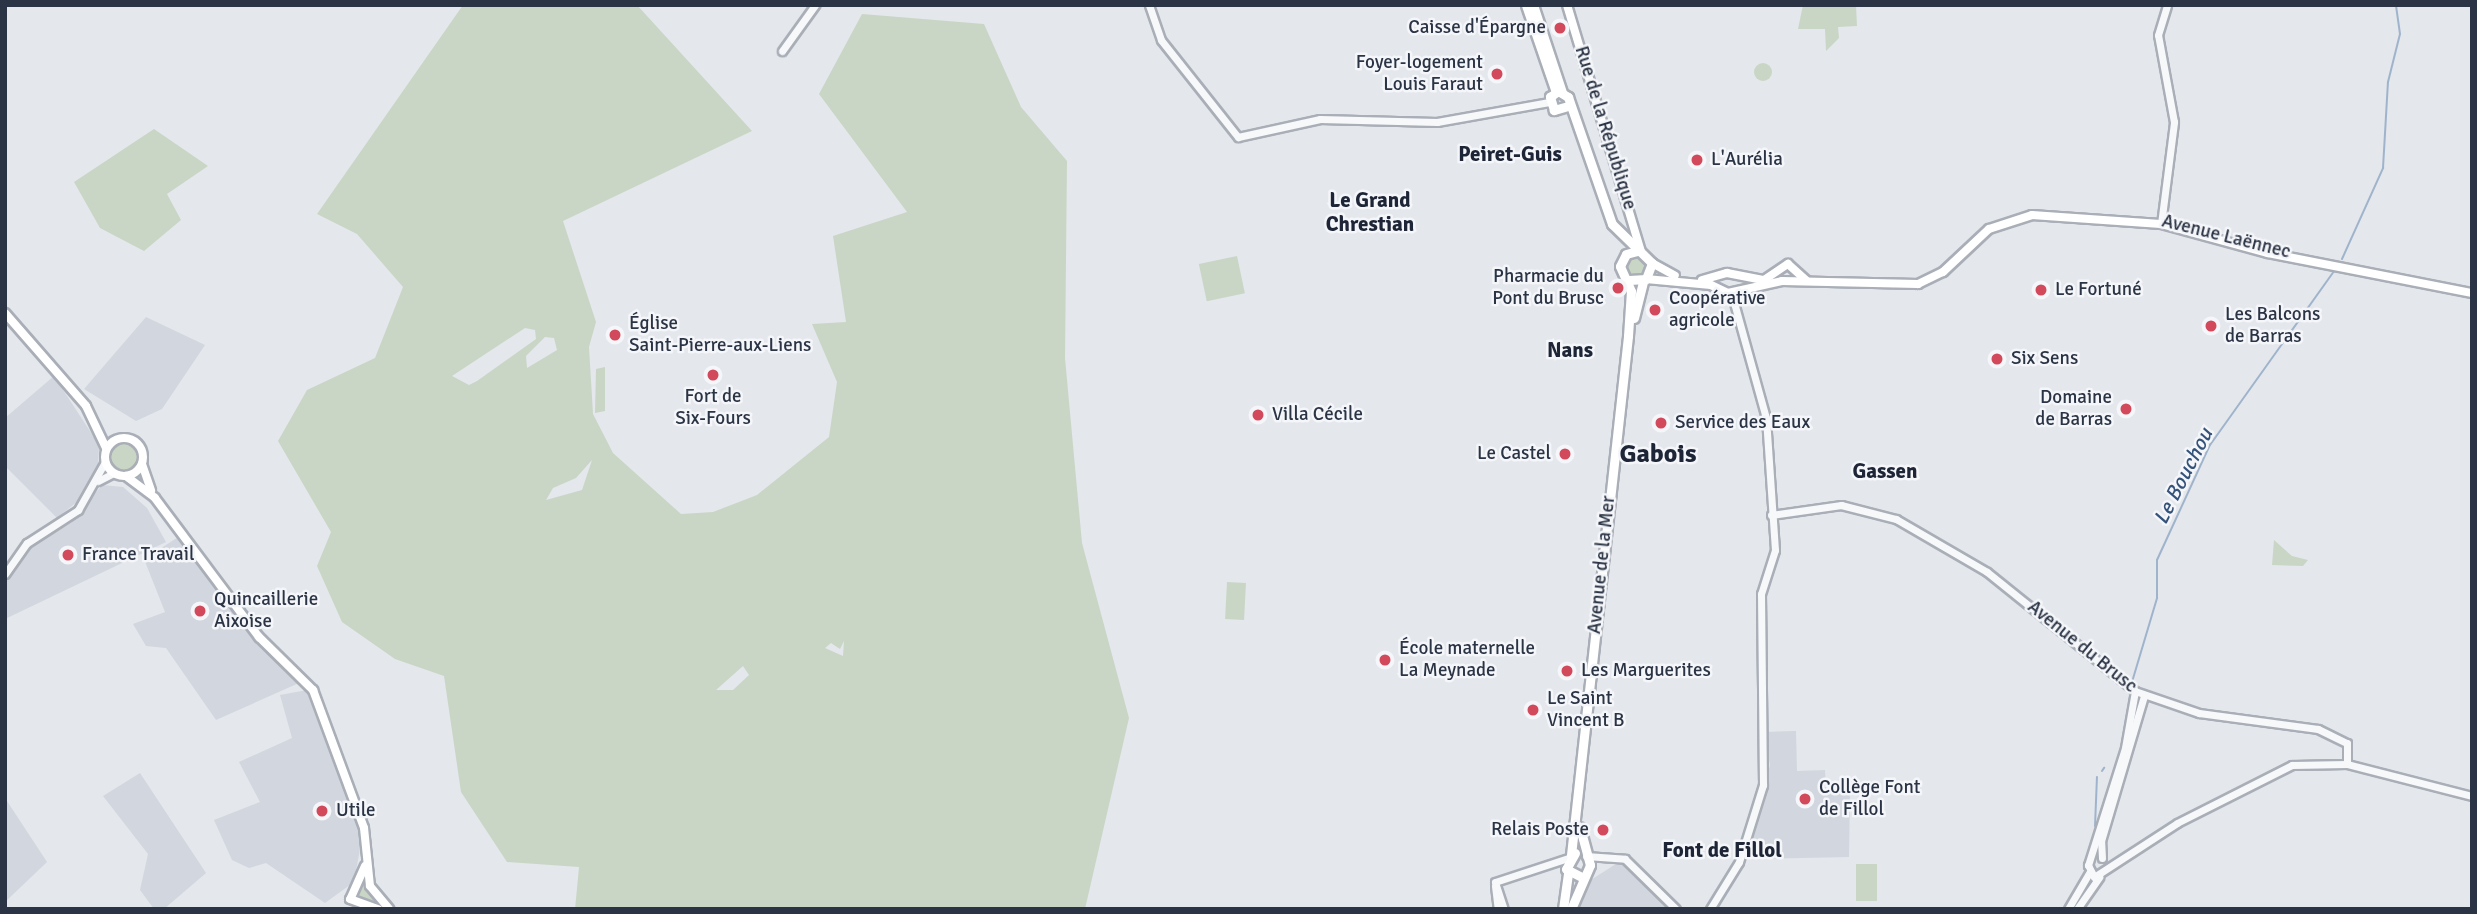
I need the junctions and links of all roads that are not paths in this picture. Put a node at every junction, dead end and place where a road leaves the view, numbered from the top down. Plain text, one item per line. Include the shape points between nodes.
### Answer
1 (815, 5) edge
2 (1149, 5) edge
3 (1526, 5) edge
4 (1533, 5) edge
5 (1567, 5) edge
6 (2167, 5) edge
7 (782, 51) dead end
8 (1559, 92) junction
9 (1549, 102) junction
10 (1565, 108) junction
11 (2161, 222) junction
12 (1639, 251) junction
13 (1623, 258) junction
14 (1652, 263) junction
15 (1778, 272) junction
16 (1796, 272) junction
17 (1644, 280) junction
18 (1629, 281) junction
19 (1782, 281) junction
20 (1807, 281) junction
21 (1792, 282) junction
22 (1719, 283) junction
23 (1735, 287) junction
24 (2472, 290) edge
25 (5, 313) edge
26 (1628, 337) junction
27 (94, 417) junction
28 (119, 438) junction
29 (106, 448) junction
30 (105, 462) junction
31 (142, 464) junction
32 (114, 473) junction
33 (126, 476) junction
34 (97, 482) junction
35 (155, 498) junction
36 (1771, 515) junction
37 (5, 574) edge
38 (2135, 691) junction
39 (2144, 696) junction
40 (2347, 764) junction
41 (1578, 794) junction
42 (2472, 796) edge
43 (367, 845) junction
44 (1569, 856) junction
45 (1586, 856) junction
46 (1606, 857) junction
47 (2092, 859) junction
48 (2104, 859) junction
49 (2118, 862) junction
50 (1552, 866) junction
51 (1590, 869) junction
52 (2108, 870) junction
53 (1567, 871) junction
54 (2089, 873) junction
55 (1582, 877) junction
56 (2099, 877) junction
57 (1495, 882) junction
58 (359, 883) junction
59 (370, 886) junction
60 (375, 896) junction
61 (368, 906) junction
62 (378, 909) edge
63 (389, 909) edge
64 (1498, 909) edge
65 (1504, 909) edge
66 (1563, 909) edge
67 (1571, 909) edge
68 (1676, 909) edge
69 (1710, 909) edge
70 (2067, 909) edge
71 (2077, 909) edge

1 - 7 street
2 - 9 street via 1154,26 1238,137 1320,119 1437,122
3 - 8 main road
4 - 8 main road
5 - 12 main road, Rue de la République
6 - 11 street via 2158,35 2174,122
8 - 9 main road
8 - 10 main road
9 - 10 main road
10 - 12 main road via 1608,216
10 - 13 main road
11 - 20 main road, Avenue Laënnec via 2011,214 1982,229 1956,262 1907,286
11 - 24 main road, Avenue Laënnec
12 - 13 main road
12 - 14 main road
13 - 18 main road via 1621,270
14 - 17 main road
14 - 22 main road via 1669,275
15 - 16 main road via 1788,264
15 - 19 main road
15 - 23 main road
16 - 20 main road
16 - 21 main road
17 - 18 main road
17 - 22 main road
17 - 26 main road
18 - 26 main road
19 - 21 main road, Avenue Laënnec
19 - 23 main road
20 - 21 main road, Avenue Laënnec
22 - 23 main road
22 - 23 main road via 1727,273
23 - 36 street via 1766,418
25 - 27 main road
26 - 41 main road, Avenue de la Mer
27 - 28 main road
27 - 29 main road
28 - 29 main road
28 - 31 main road via 139,444
29 - 30 main road
30 - 32 main road
30 - 34 street
31 - 33 main road
31 - 35 main road
32 - 33 main road
32 - 34 street
33 - 35 main road
34 - 37 street via 78,510 27,543
35 - 43 main road via 259,637 313,690
36 - 38 street, Avenue du Brusc via 1841,505 1913,527 2016,593
36 - 69 street via 1775,558 1761,594 1765,771 1739,862
38 - 39 street, Avenue du Brusc
38 - 47 street
39 - 40 street, Avenue du Brusc via 2199,713 2318,729 2347,743
39 - 48 street via 2101,841
40 - 42 street
40 - 49 street via 2306,763 2274,771
41 - 44 main road, Avenue de la Mer
41 - 45 main road, Avenue de la Mer
43 - 58 main road
43 - 59 main road
44 - 45 main road
44 - 50 street
44 - 53 main road, Avenue de la Mer
45 - 46 street
45 - 51 main road, Avenue de la Mer
46 - 51 street
46 - 68 street via 1625,859
47 - 48 street
47 - 54 street
48 - 49 street
48 - 52 street
49 - 52 street
50 - 53 street
50 - 57 street
51 - 55 main road
52 - 56 street
53 - 55 main road
53 - 66 main road
54 - 56 street
54 - 70 street
55 - 67 main road
56 - 71 street
57 - 64 street
57 - 65 street
58 - 59 main road
58 - 61 main road via 350,899
59 - 60 main road
60 - 61 main road
60 - 63 main road
61 - 62 main road

